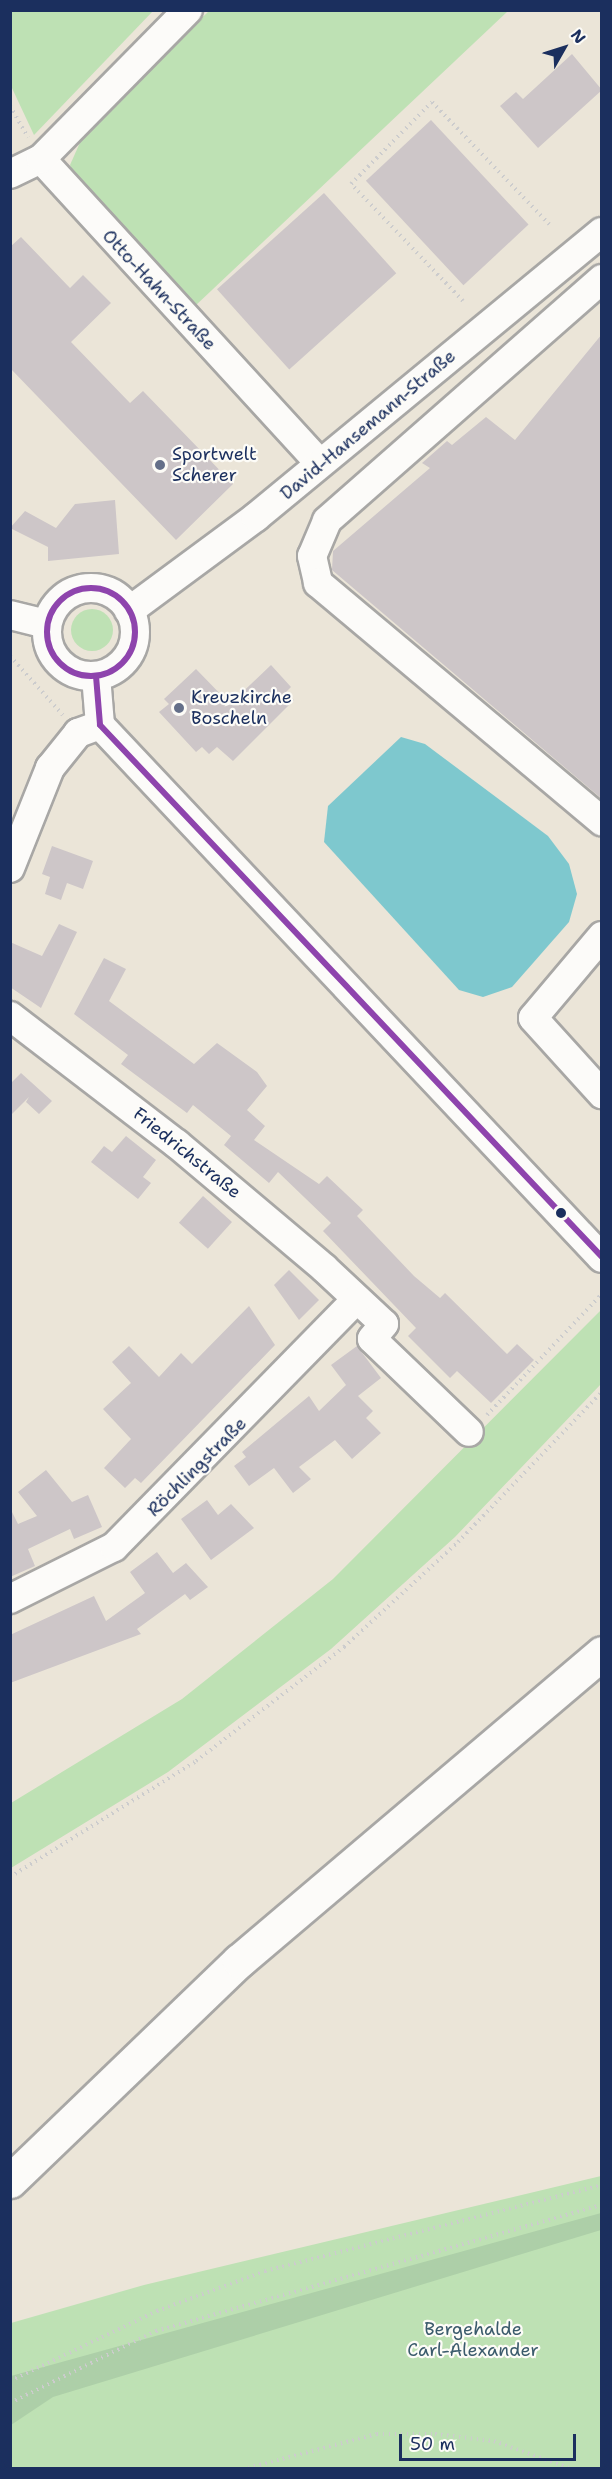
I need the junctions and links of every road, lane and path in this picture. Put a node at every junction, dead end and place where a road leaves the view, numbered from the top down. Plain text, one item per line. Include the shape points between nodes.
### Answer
1 (188, 10) edge
2 (10, 106) edge
3 (41, 159) junction
4 (10, 174) edge
5 (550, 225) dead end
6 (602, 232) edge
7 (602, 279) edge
8 (463, 301) dead end
9 (320, 463) junction
10 (129, 611) junction
11 (10, 615) edge
12 (47, 624) junction
13 (96, 676) junction
14 (100, 724) junction
15 (602, 821) edge
16 (10, 868) edge
17 (602, 936) edge
18 (10, 1016) edge
19 (602, 1094) edge
20 (602, 1258) edge
21 (602, 1294) edge
22 (357, 1300) junction
23 (602, 1392) edge
24 (469, 1432) joint
25 (10, 1599) edge
26 (602, 1653) edge
27 (10, 1877) edge
28 (10, 2181) edge
29 (602, 2185) edge
30 (602, 2205) edge
31 (10, 2381) edge
32 (10, 2403) edge
33 (248, 2469) edge
34 (569, 2469) edge

1 - 3 street
2 - 3 path
3 - 4 street
3 - 9 street, Otto-Hahn-Straße
5 - 8 path via 432,102 351,184
6 - 9 street, David-Hansemann-Straße
7 - 15 street via 327,521 312,556 318,583
9 - 10 street, David-Hansemann-Straße via 184,574
10 - 12 street via 110,592 84,588 60,600
10 - 13 street via 134,638 130,652 110,672
11 - 12 street
12 - 13 street via 47,637 59,662 76,673
13 - 14 street
14 - 16 street via 78,733 50,768
14 - 20 street
17 - 19 street via 533,1018
18 - 22 street, Friedrichstraße via 194,1157
21 - 24 path
22 - 24 street, Friedrichstraße via 384,1324 372,1339
22 - 25 street, Röchlingstraße via 114,1547
23 - 27 path via 458,1542 344,1647 196,1761
26 - 28 main road via 239,1961
29 - 31 path via 265,2271 157,2311
30 - 32 path via 156,2331
33 - 34 path via 377,2434 494,2441

